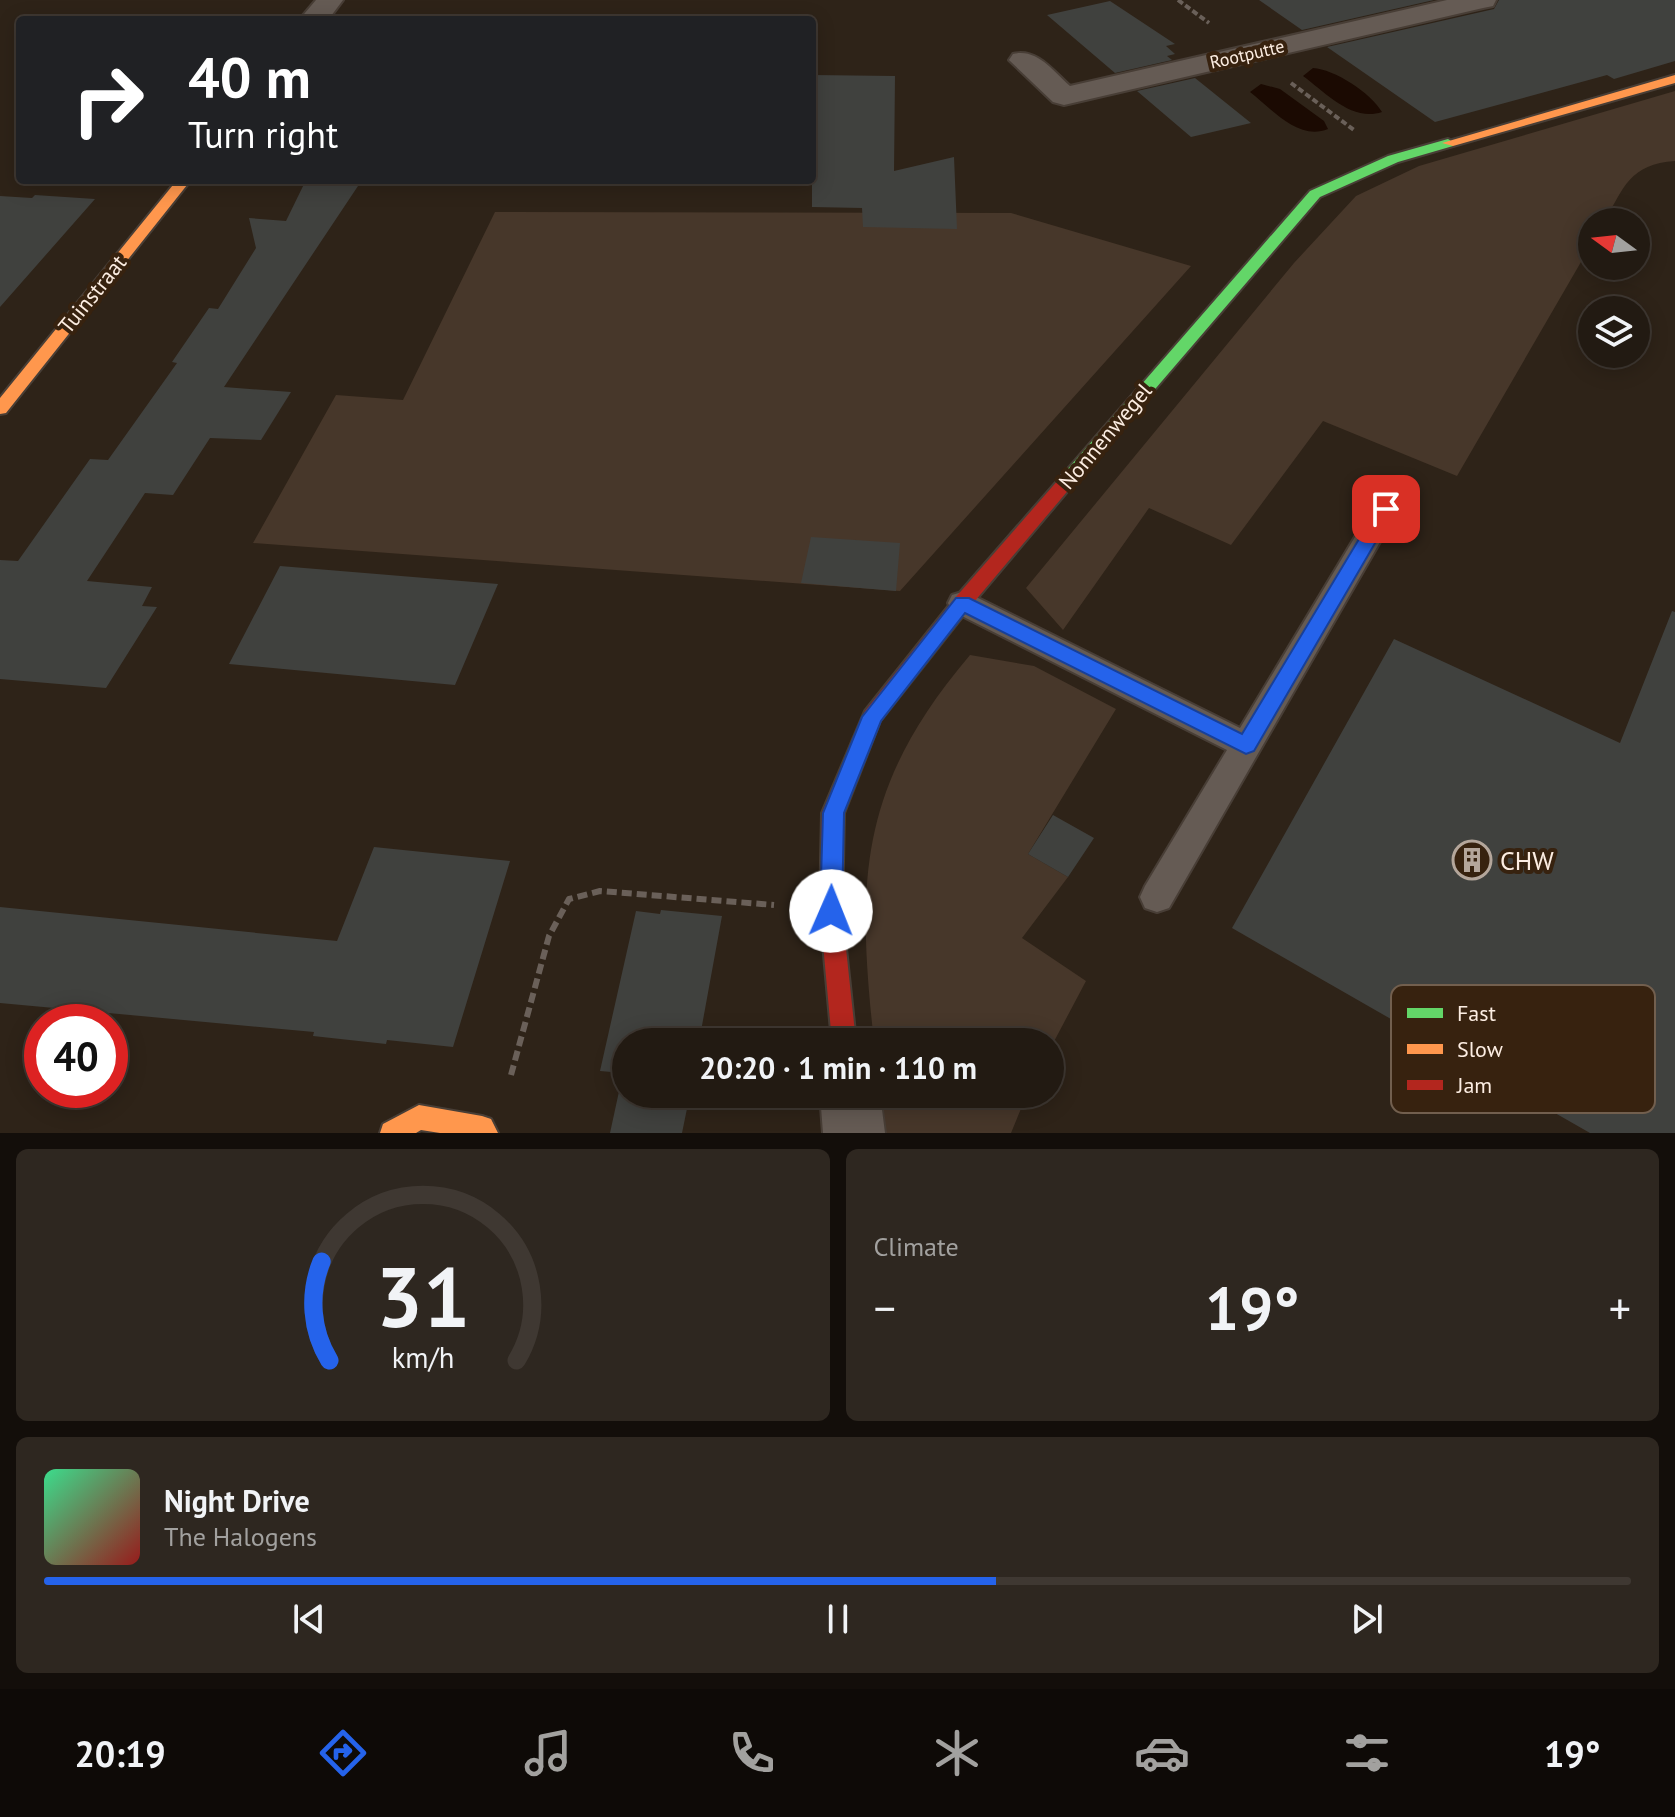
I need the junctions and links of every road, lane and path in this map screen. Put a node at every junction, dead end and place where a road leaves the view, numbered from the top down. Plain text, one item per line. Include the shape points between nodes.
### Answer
1 (330, 0) edge
2 (1483, 0) edge
3 (316, 16) edge
4 (1023, 60) dead end
5 (1675, 79) edge
6 (181, 184) edge
7 (0, 409) edge
8 (1386, 509) dead end
9 (962, 603) junction
10 (1246, 745) junction
11 (1157, 897) dead end
12 (831, 911) junction
13 (843, 1028) edge
14 (851, 1108) edge
15 (484, 1130) edge
16 (392, 1133) edge
17 (854, 1133) edge

1 - 3 street
2 - 4 street, Rootputte via 1064,96
5 - 9 street, Nonnenwegel via 1393,159 1315,194
6 - 7 street, Tuinstraat
8 - 10 lane
9 - 10 lane
9 - 12 street, Nonnenwegel via 872,717 833,813
10 - 11 lane
12 - 13 street, Nonnenwegel
12 - 15 path via 600,891 569,899 549,936 503,1102
14 - 17 street
15 - 16 street via 419,1117

